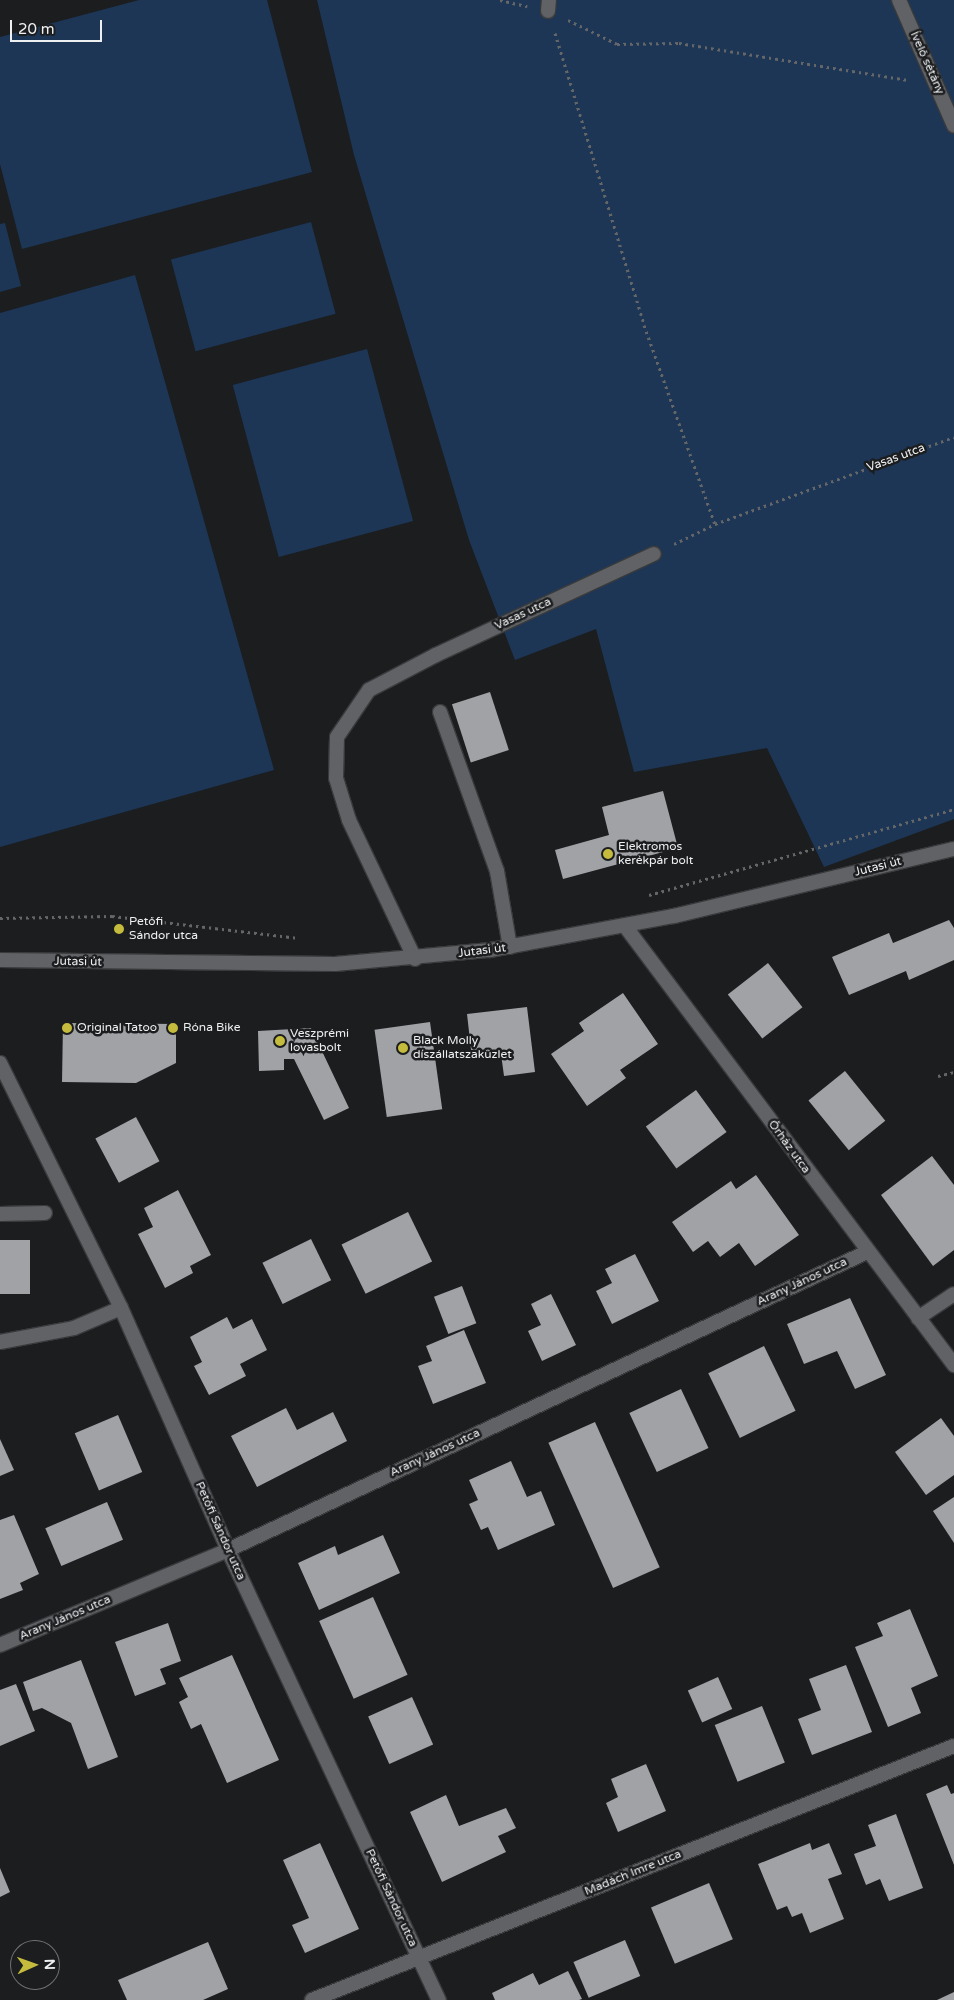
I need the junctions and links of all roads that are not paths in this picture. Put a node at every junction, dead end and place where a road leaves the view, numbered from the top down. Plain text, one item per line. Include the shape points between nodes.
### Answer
1 (899, 0) edge
2 (954, 126) edge
3 (654, 554) road end
4 (440, 712) dead end
5 (954, 849) edge
6 (626, 926) junction
7 (510, 947) junction
8 (415, 959) junction
9 (0, 960) edge
10 (0, 1063) edge
11 (45, 1213) dead end
12 (0, 1214) edge
13 (867, 1252) junction
14 (954, 1294) edge
15 (121, 1308) junction
16 (918, 1318) junction
17 (0, 1342) edge
18 (954, 1365) edge
19 (228, 1550) junction
20 (0, 1645) edge
21 (954, 1746) edge
22 (419, 1958) junction
23 (312, 2000) edge
24 (440, 2000) edge

1 - 2 street, Ívelő sétány
3 - 8 street, Vasas utca via 444,651 370,690 337,737 336,778 349,820
4 - 7 street via 497,870
5 - 6 street, Jutasi út
6 - 7 street, Jutasi út
6 - 13 street, Őrház utca
7 - 8 street, Jutasi út
8 - 9 street, Jutasi út via 265,965
10 - 15 street, Petőfi Sándor utca
11 - 12 street
13 - 16 street, Őrház utca
13 - 19 street, Arany János utca
14 - 16 street
15 - 17 street via 74,1328
15 - 19 street, Petőfi Sándor utca
16 - 18 street, Őrház utca
19 - 20 street, Arany János utca
19 - 22 street, Petőfi Sándor utca
21 - 22 street, Madách Imre utca
22 - 23 street, Madách Imre utca
22 - 24 street, Petőfi Sándor utca

